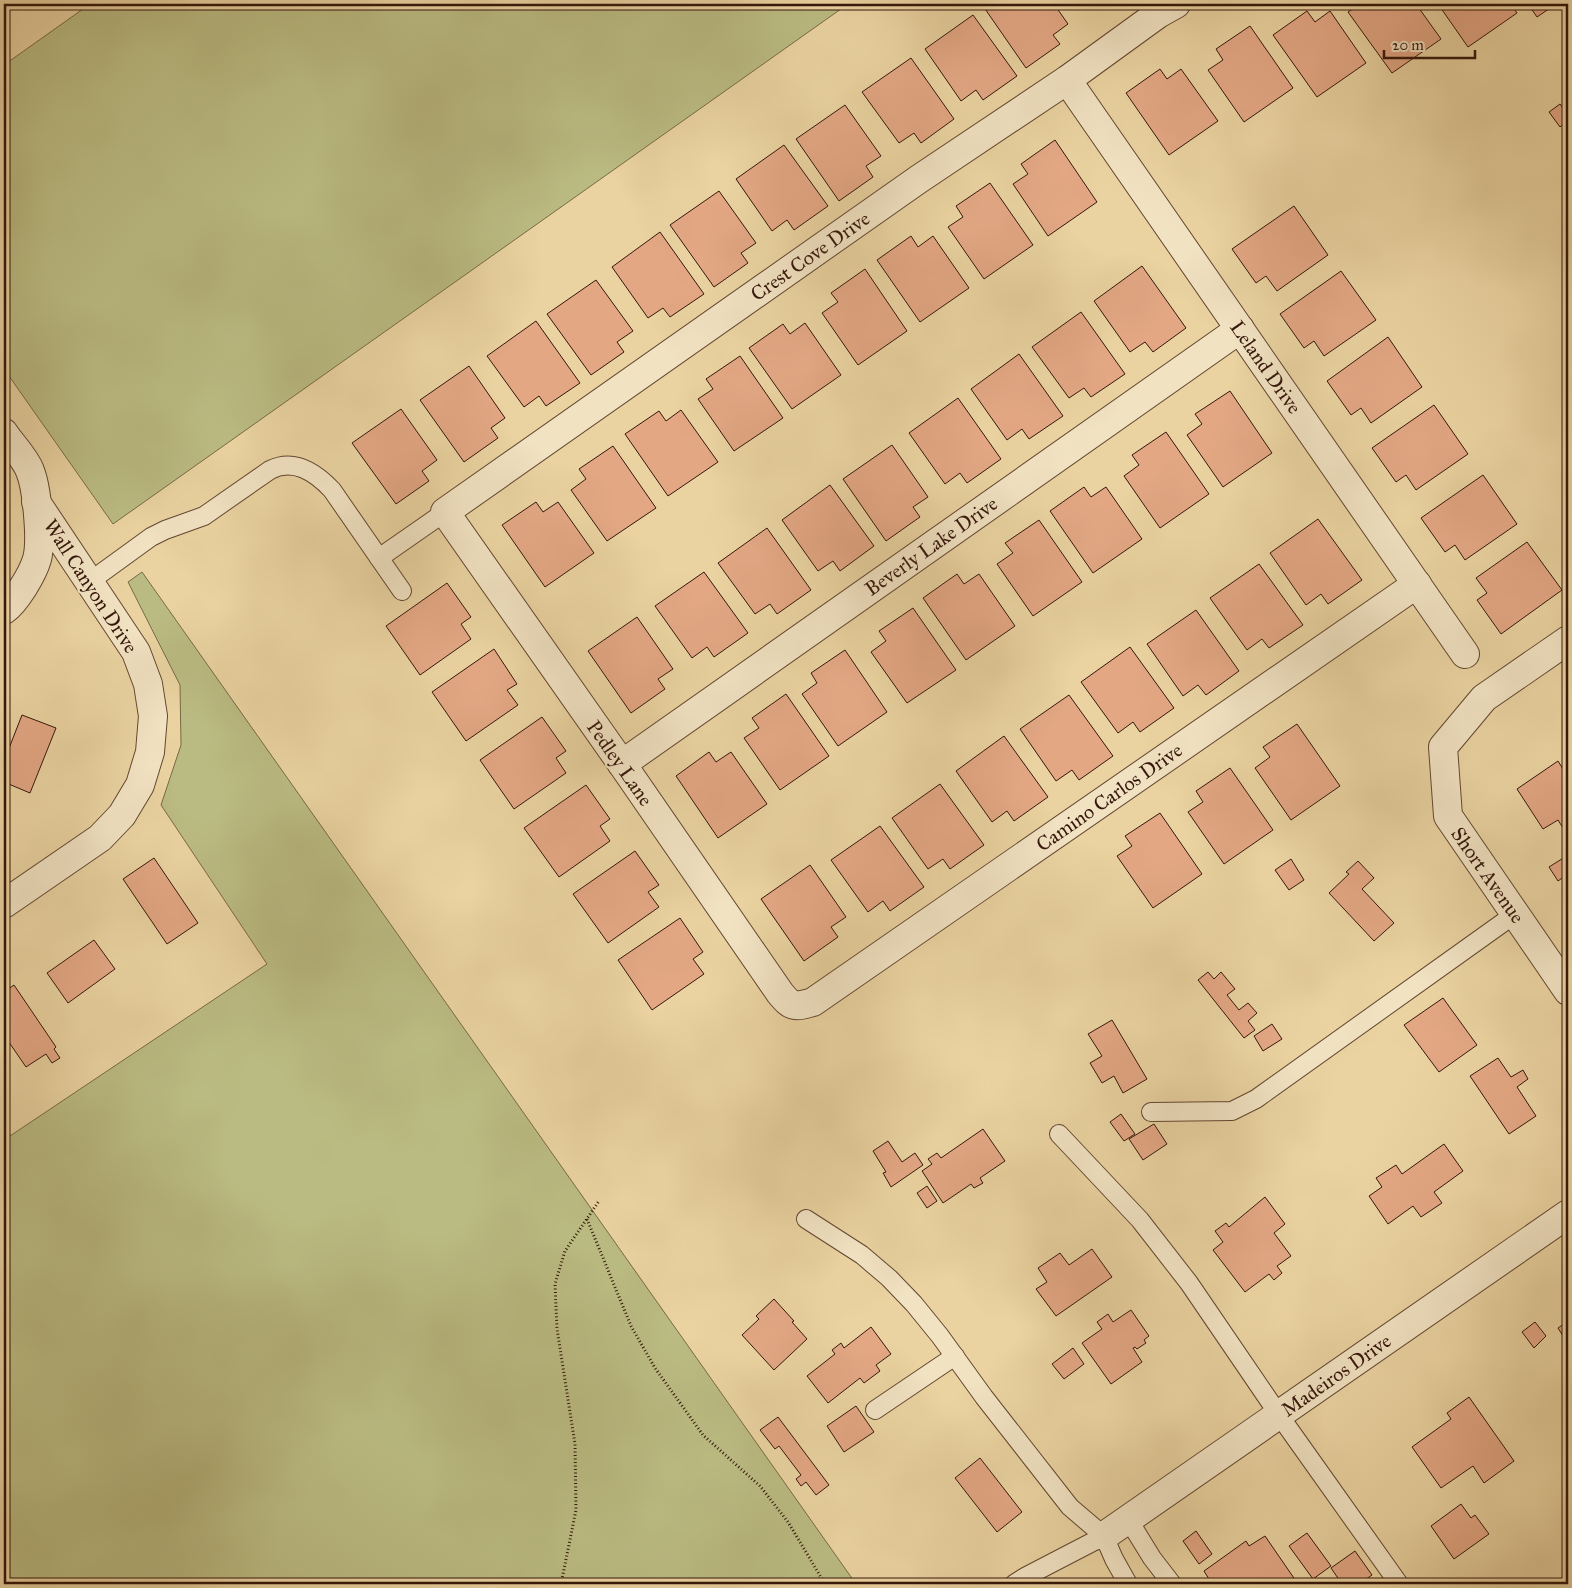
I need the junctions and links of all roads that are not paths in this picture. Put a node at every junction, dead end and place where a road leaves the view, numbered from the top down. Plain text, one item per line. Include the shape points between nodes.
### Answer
1 (1176, 4) edge
2 (1066, 80) junction
3 (1240, 329) junction
4 (4, 433) edge
5 (35, 497) junction
6 (445, 512) junction
7 (379, 558) junction
8 (90, 582) junction
9 (1417, 584) junction
10 (402, 591) dead end
11 (4, 610) edge
12 (1568, 640) edge
13 (1465, 654) dead end
14 (622, 764) junction
15 (4, 904) edge
16 (1515, 914) junction
17 (1568, 991) edge
18 (800, 1006) joint
19 (1151, 1112) dead end
20 (1059, 1134) dead end
21 (1568, 1214) edge
22 (806, 1219) dead end
23 (955, 1356) junction
24 (875, 1410) dead end
25 (1279, 1415) junction
26 (1128, 1519) junction
27 (1104, 1536) junction
28 (1014, 1584) edge
29 (1128, 1584) edge
30 (1172, 1584) edge
31 (1399, 1584) edge

1 - 2 street, Crest Cove Drive
2 - 3 street, Leland Drive
2 - 6 street, Crest Cove Drive via 919,179
3 - 9 street, Leland Drive
3 - 14 street, Beverly Lake Drive
4 - 5 street via 30,470
5 - 8 street, Wall Canyon Drive
5 - 11 street via 39,522 37,559 24,586
6 - 7 lane
6 - 14 street, Pedley Lane
7 - 8 lane via 323,480 293,465 270,470 204,516 151,537
7 - 10 lane
8 - 15 street, Wall Canyon Drive via 136,652 148,684 153,716 150,752 140,785 122,815 100,838
9 - 13 street, Leland Drive
9 - 18 street, Camino Carlos Drive via 813,1002
12 - 16 street, Short Avenue via 1484,698 1443,747 1448,816
14 - 18 street, Pedley Lane via 780,993 792,1005
16 - 17 street, Short Avenue
16 - 19 lane via 1256,1099 1232,1111
20 - 25 lane via 1140,1220 1189,1283
21 - 25 street, Madeiros Drive
22 - 23 lane via 862,1255 889,1278
23 - 24 lane
23 - 27 lane via 1070,1507
25 - 26 street, Madeiros Drive
25 - 31 lane
26 - 27 street, Madeiros Drive
26 - 30 lane
27 - 28 lane
27 - 29 lane

